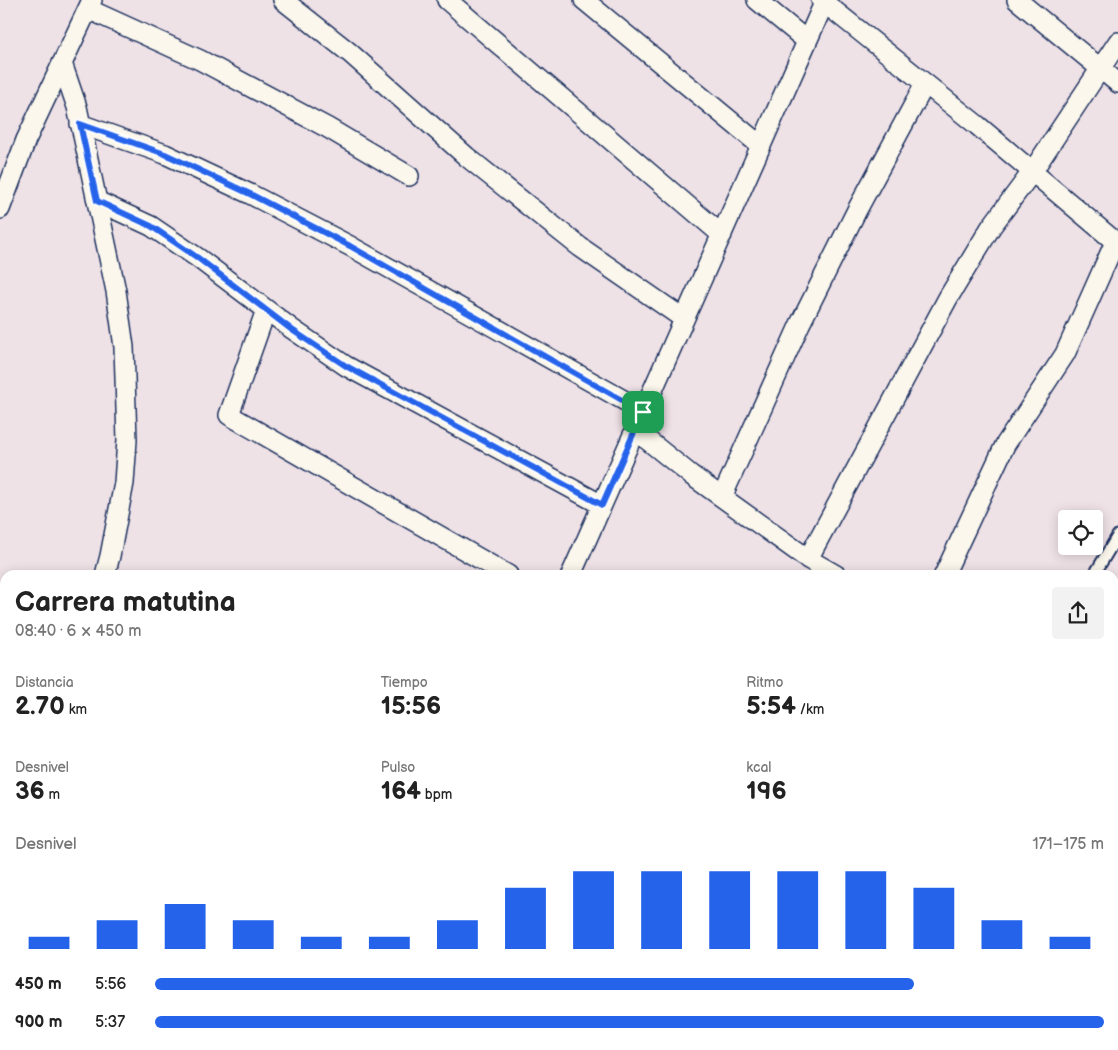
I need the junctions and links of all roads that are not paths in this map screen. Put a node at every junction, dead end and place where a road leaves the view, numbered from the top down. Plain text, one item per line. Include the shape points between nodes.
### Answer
1 (283, 0) edge
2 (447, 0) edge
3 (584, 0) edge
4 (757, 0) edge
5 (1017, 0) edge
6 (822, 1) edge
7 (90, 4) edge
8 (807, 41) junction
9 (1118, 42) edge
10 (62, 63) junction
11 (1101, 68) junction
12 (1118, 82) edge
13 (925, 84) junction
14 (80, 124) junction
15 (761, 146) junction
16 (1032, 172) junction
17 (409, 176) dead end
18 (97, 201) junction
19 (0, 209) edge
20 (722, 235) junction
21 (1116, 243) edge
22 (266, 310) junction
23 (684, 319) junction
24 (643, 412) junction
25 (635, 430) junction
26 (722, 497) junction
27 (602, 505) junction
28 (1118, 535) edge
29 (808, 559) junction
30 (106, 570) edge
31 (499, 570) edge
32 (573, 570) edge
33 (827, 570) edge
34 (946, 570) edge
35 (1097, 570) edge

1 - 23 street via 467,157 580,247
2 - 20 street
3 - 15 street
4 - 8 street
5 - 11 street
6 - 8 street
6 - 13 street
7 - 10 street
7 - 17 street via 328,128
8 - 15 street
9 - 11 street
10 - 14 street
10 - 19 street via 26,140
11 - 12 street
11 - 16 street
13 - 16 street
13 - 26 street via 800,324
14 - 18 street
14 - 24 street via 165,154 250,194 358,251
15 - 20 street
16 - 21 street
16 - 29 street via 991,227 948,298
18 - 22 street via 151,226
18 - 30 street via 124,346 127,440 124,483
20 - 23 street
21 - 34 street via 1064,354 1004,445
22 - 27 street via 346,366
22 - 31 street via 229,415
23 - 24 street
24 - 25 street
25 - 26 street
25 - 27 street
26 - 29 street
27 - 32 street
28 - 35 lane
29 - 33 street

